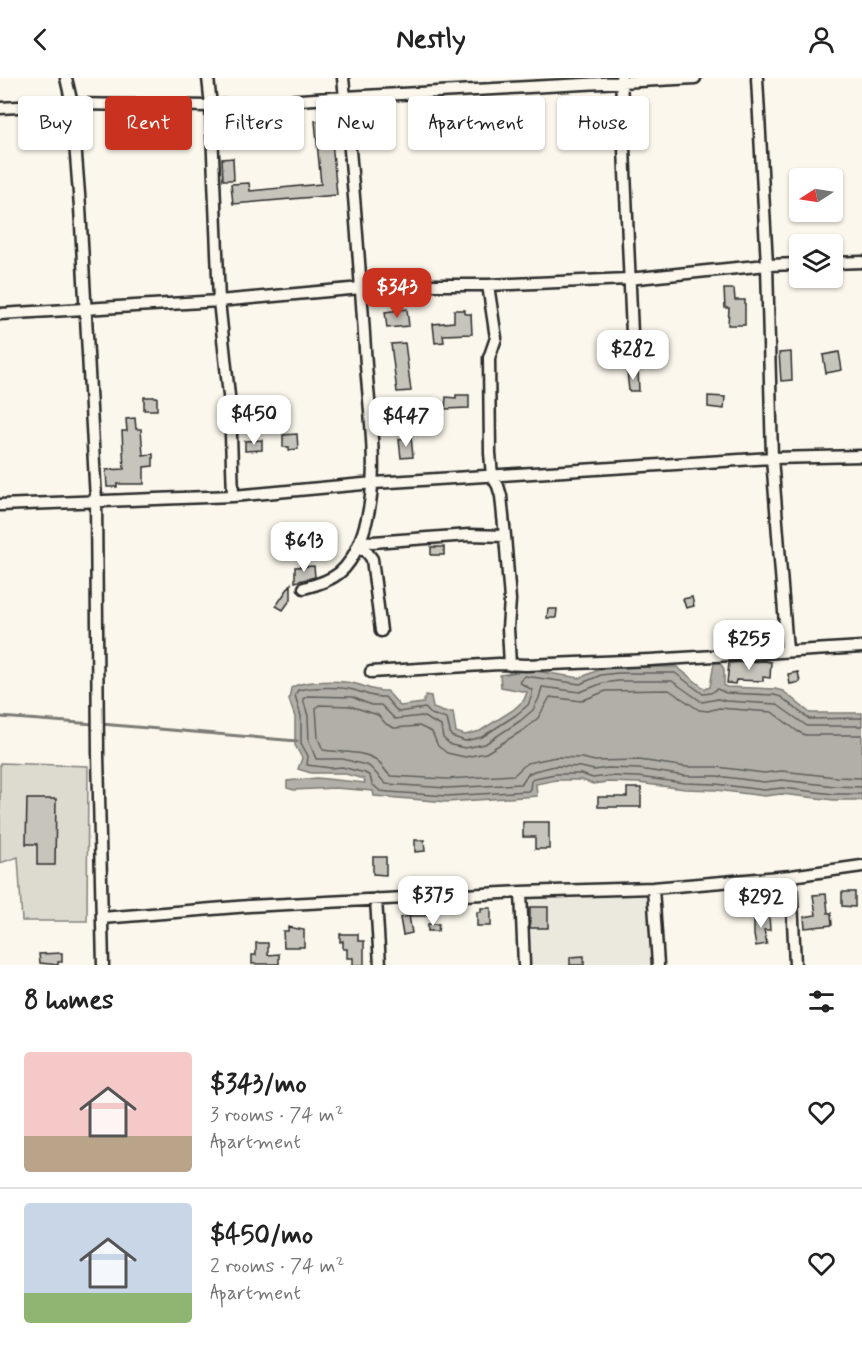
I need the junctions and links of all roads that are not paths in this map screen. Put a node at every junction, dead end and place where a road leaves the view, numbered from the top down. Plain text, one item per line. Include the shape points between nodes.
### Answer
1 (66, 78) edge
2 (208, 78) edge
3 (343, 78) edge
4 (695, 78) edge
5 (757, 78) edge
6 (622, 80) edge
7 (70, 96) edge
8 (210, 96) edge
9 (345, 96) edge
10 (361, 96) edge
11 (93, 104) edge
12 (204, 106) edge
13 (18, 107) edge
14 (0, 108) edge
15 (76, 150) edge
16 (213, 150) edge
17 (349, 150) edge
18 (862, 262) edge
19 (843, 263) edge
20 (789, 264) edge
21 (766, 265) junction
22 (628, 279) junction
23 (488, 285) junction
24 (361, 288) junction
25 (219, 301) junction
26 (84, 310) junction
27 (0, 314) edge
28 (633, 357) dead end
29 (862, 456) edge
30 (772, 458) junction
31 (492, 476) junction
32 (374, 483) junction
33 (233, 496) junction
34 (96, 500) junction
35 (0, 505) edge
36 (505, 536) junction
37 (359, 544) junction
38 (304, 588) dead end
39 (381, 631) dead end
40 (862, 647) edge
41 (787, 650) junction
42 (510, 665) junction
43 (371, 672) dead end
44 (862, 866) edge
45 (791, 876) junction
46 (653, 888) junction
47 (521, 892) junction
48 (376, 899) junction
49 (102, 918) junction
50 (103, 965) edge
51 (380, 965) edge
52 (524, 965) edge
53 (658, 965) edge
54 (795, 965) edge

1 - 7 street
2 - 8 street
3 - 9 street
4 - 6 street
5 - 21 street
6 - 10 street
6 - 22 street
11 - 12 street
13 - 14 street
15 - 26 street
16 - 25 street
17 - 24 street
18 - 19 street
20 - 21 street
21 - 22 street
21 - 30 street
22 - 23 street
22 - 28 street
23 - 24 street
23 - 31 street via 496,338 489,358
24 - 25 street
24 - 32 street
25 - 26 street
25 - 33 street via 230,405
26 - 27 street
26 - 34 street
29 - 30 street
30 - 31 street
30 - 41 street
31 - 32 street
31 - 36 street via 501,496
32 - 33 street
32 - 37 street
33 - 34 street
34 - 35 street
34 - 49 street
36 - 37 street
36 - 42 street
37 - 38 street via 347,567 329,581
37 - 39 street via 372,559
40 - 41 street
41 - 42 street
42 - 43 street
44 - 45 street
45 - 46 street
45 - 54 street
46 - 47 street
46 - 53 street
47 - 48 street
47 - 52 street
48 - 49 street
48 - 51 street
49 - 50 street

